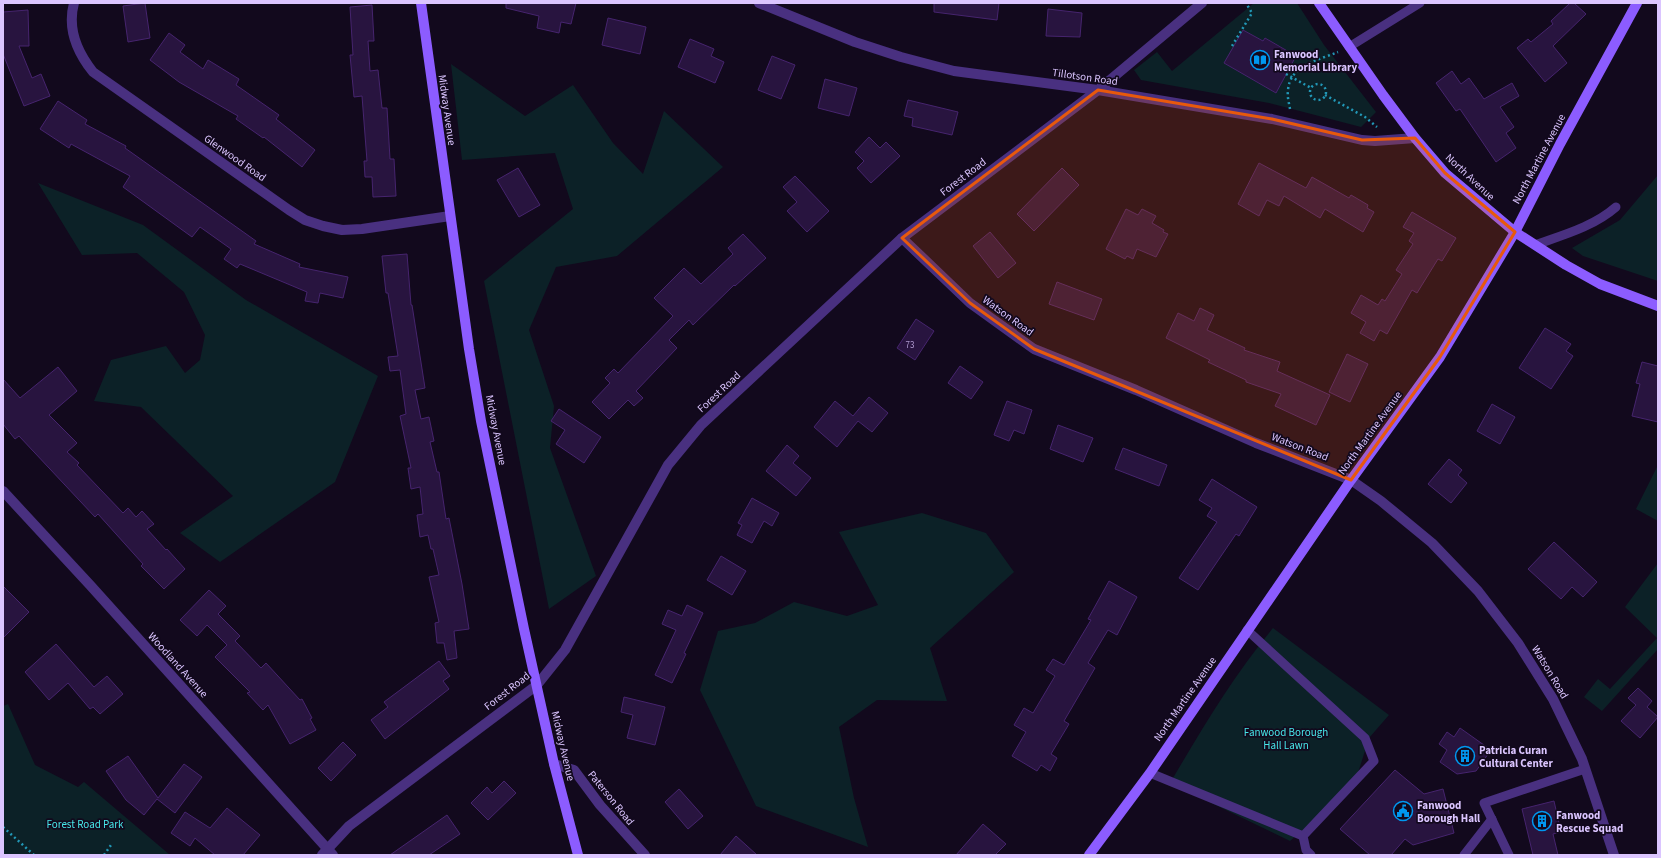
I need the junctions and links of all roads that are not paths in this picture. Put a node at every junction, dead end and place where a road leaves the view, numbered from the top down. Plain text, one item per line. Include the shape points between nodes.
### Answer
1 (74, 3) edge
2 (420, 3) edge
3 (759, 3) edge
4 (1202, 3) edge
5 (1319, 3) edge
6 (1420, 3) edge
7 (1637, 3) edge
8 (1349, 47) junction
9 (1098, 90) junction
10 (1416, 138) junction
11 (1616, 207) dead end
12 (450, 216) junction
13 (1515, 232) junction
14 (902, 238) junction
15 (1534, 245) junction
16 (1658, 306) edge
17 (1351, 480) junction
18 (3, 492) edge
19 (1248, 630) junction
20 (537, 685) junction
21 (554, 764) junction
22 (1585, 769) junction
23 (1150, 773) junction
24 (1492, 819) junction
25 (1303, 836) junction
26 (327, 853) edge
27 (578, 855) edge
28 (645, 855) edge
29 (1088, 855) edge
30 (1311, 855) edge
31 (1464, 855) edge
32 (1509, 855) edge
33 (1614, 855) edge

1 - 12 street, Glenwood Road via 72,27 75,43 93,72 305,220 342,230
2 - 12 main road, Midway Avenue
3 - 9 street, Tillotson Road via 840,36 954,71
4 - 9 street, Forest Road
5 - 8 main road, North Avenue
6 - 8 lane
7 - 13 main road, North Martine Avenue
8 - 10 main road, North Avenue
9 - 10 street, Tillotson Road via 1272,119 1362,140
9 - 14 street, Forest Road
10 - 13 main road, North Avenue via 1445,173
11 - 15 lane via 1583,228
12 - 20 main road, Midway Avenue via 481,421
13 - 15 main road, North Avenue
13 - 17 main road, North Martine Avenue via 1440,357
14 - 17 street, Watson Road via 970,303 1034,349 1136,390 1256,443
14 - 20 street, Forest Road via 701,425 668,465 565,650
15 - 16 main road, North Avenue via 1600,284
17 - 19 main road, North Martine Avenue
17 - 22 street, Watson Road via 1432,543 1478,591 1518,643 1553,699
18 - 26 street, Woodland Avenue via 90,585
19 - 23 main road, North Martine Avenue
19 - 25 lane via 1365,738 1374,761
20 - 21 main road, Midway Avenue
20 - 26 street, Forest Road via 349,826
21 - 27 main road, Midway Avenue
21 - 28 street, Paterson Road via 574,770 600,805
22 - 24 lane via 1484,802
22 - 33 street, Watson Road
23 - 25 lane
23 - 29 main road, North Martine Avenue
24 - 31 lane
24 - 32 lane
25 - 30 lane via 1306,850

